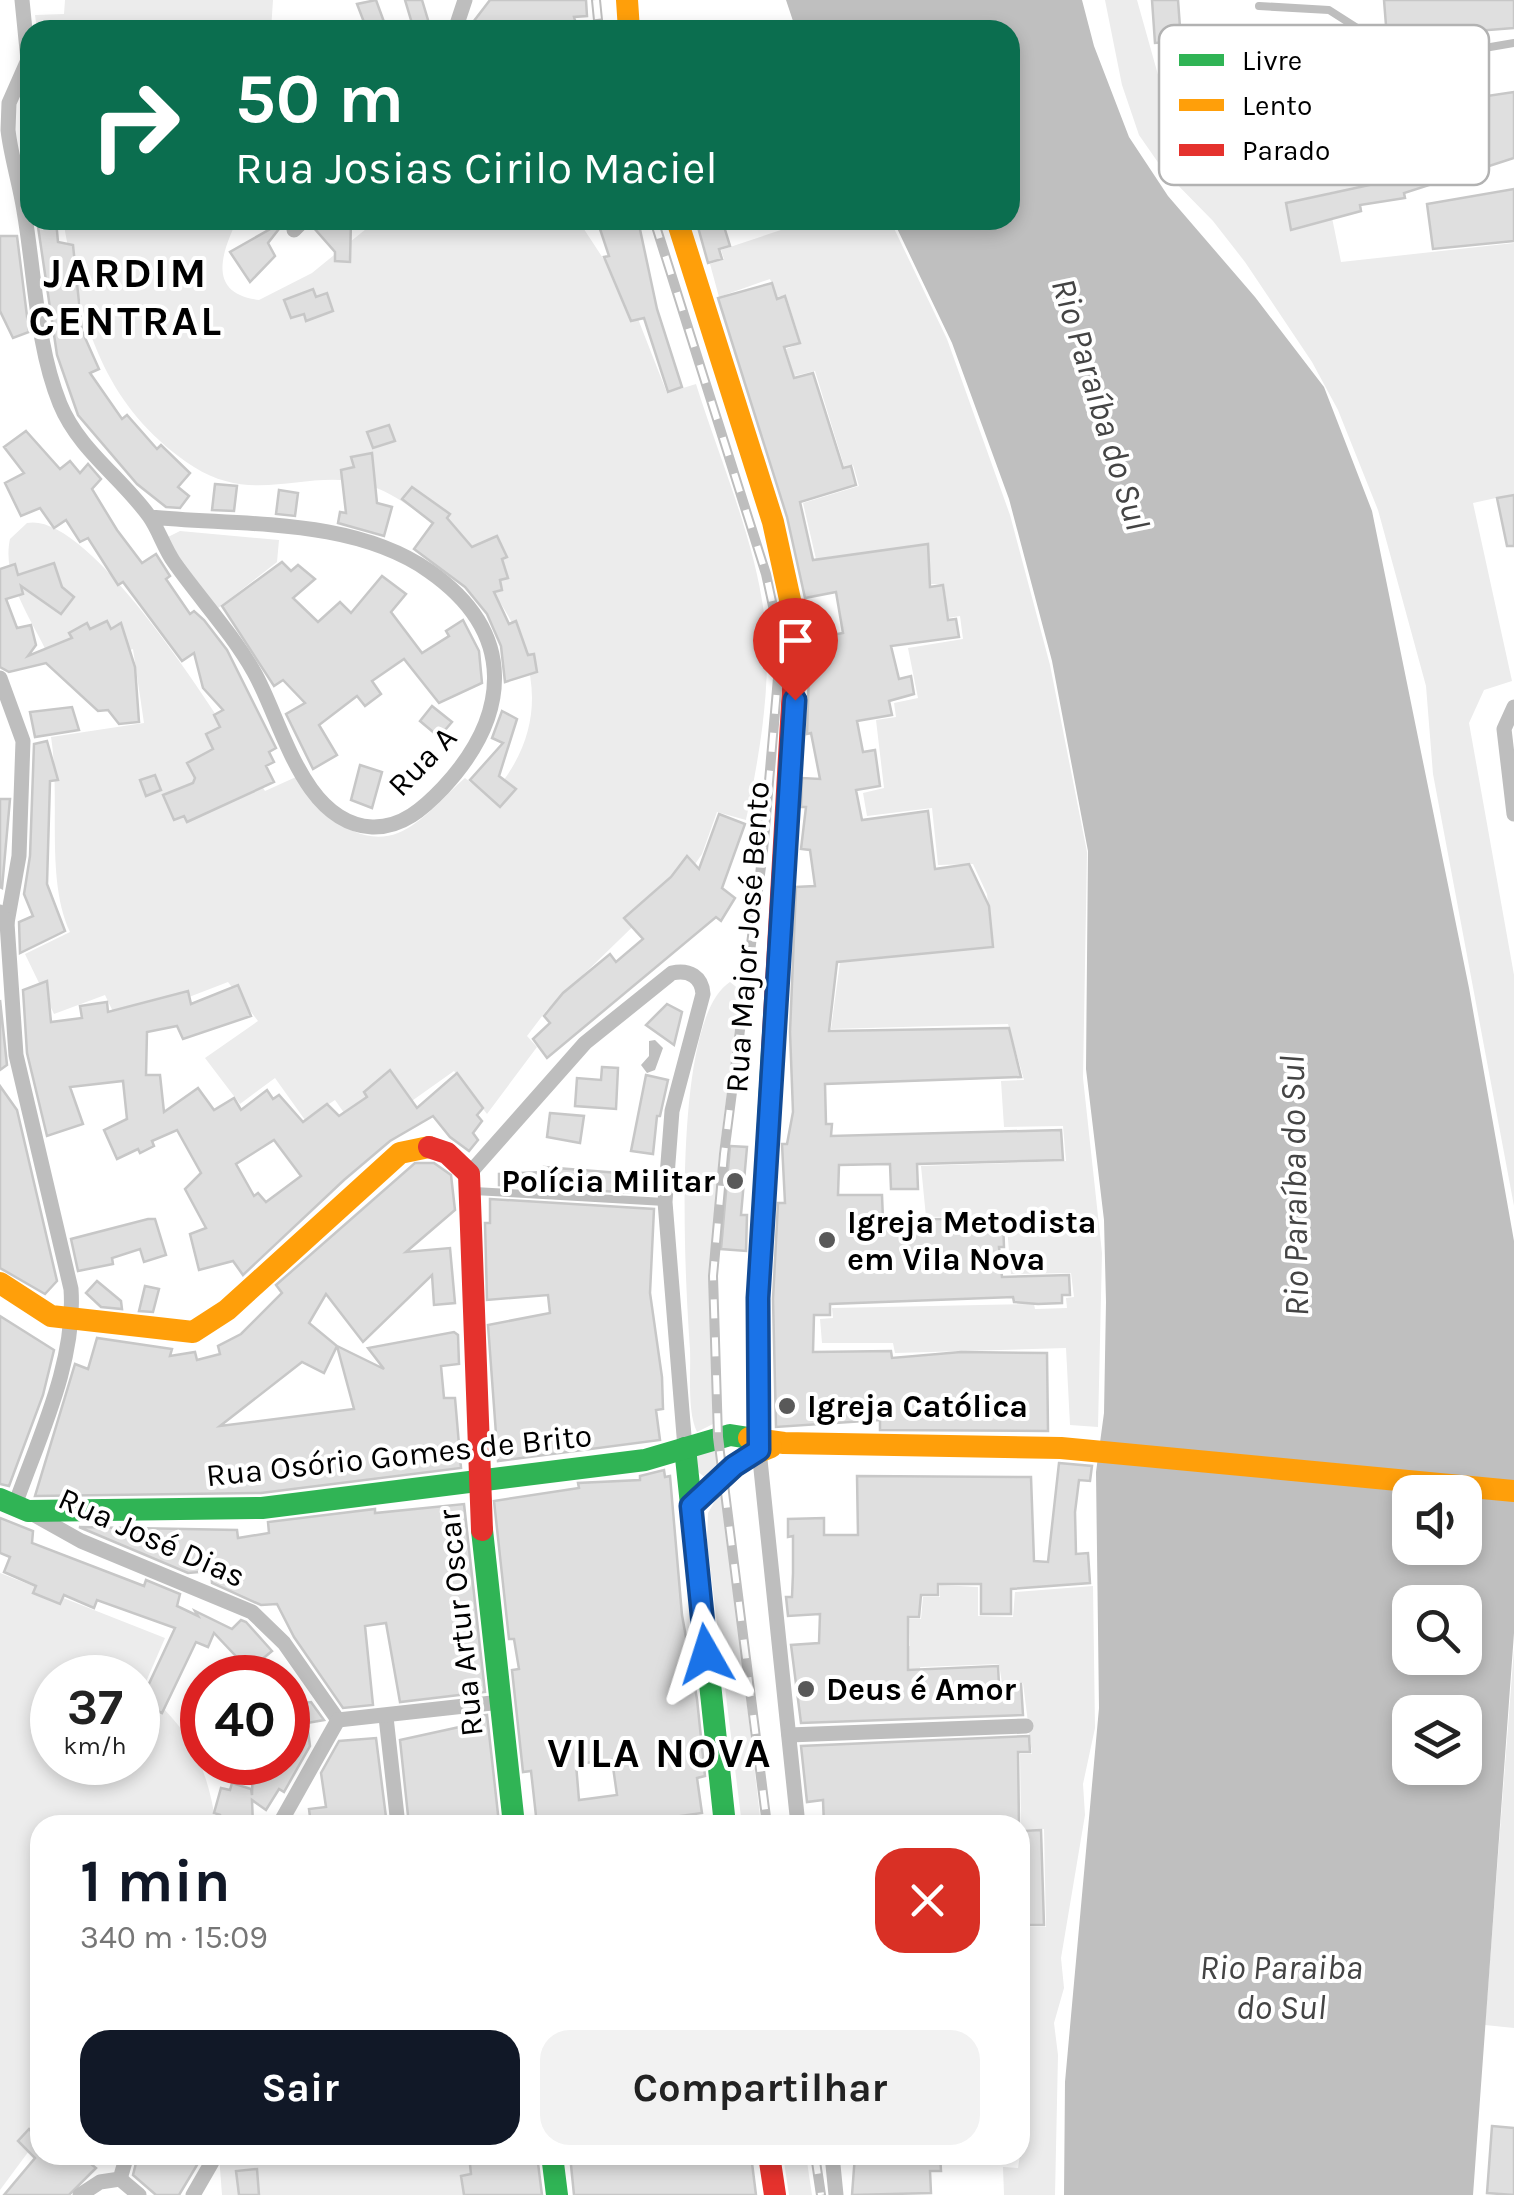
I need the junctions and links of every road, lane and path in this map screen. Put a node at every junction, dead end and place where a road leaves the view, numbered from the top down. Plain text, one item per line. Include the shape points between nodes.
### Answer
1 (1259, 6) dead end
2 (1352, 25) edge
3 (1514, 43) edge
4 (1489, 47) edge
5 (20, 77) edge
6 (20, 195) edge
7 (26, 230) edge
8 (680, 230) edge
9 (150, 518) junction
10 (0, 678) edge
11 (1514, 708) edge
12 (1514, 814) edge
13 (3, 918) edge
14 (470, 1183) junction
15 (664, 1202) junction
16 (0, 1284) edge
17 (73, 1322) junction
18 (758, 1443) junction
19 (685, 1448) junction
20 (477, 1484) junction
21 (1514, 1490) edge
22 (14, 1505) edge
23 (691, 1506) junction
24 (501, 1702) junction
25 (386, 1717) junction
26 (338, 1720) junction
27 (1026, 1726) dead end
28 (790, 1735) junction
29 (285, 1815) edge
30 (397, 1815) edge
31 (513, 1815) edge
32 (723, 1815) edge
33 (797, 1815) edge
34 (124, 2165) edge
35 (210, 2165) edge
36 (553, 2165) edge
37 (770, 2165) edge
38 (833, 2165) edge
39 (120, 2179) junction
40 (80, 2195) edge
41 (139, 2195) edge
42 (194, 2195) edge
43 (557, 2195) edge
44 (775, 2195) edge
45 (836, 2195) edge

1 - 2 lane via 1328,10
3 - 4 lane
5 - 6 street, Rua A via 8,130
7 - 9 street, Rua A via 56,391 82,442
8 - 18 street, Rua Major José Bento via 773,522 796,627 758,1298
9 - 9 street, Rua A via 172,560 245,657 299,766 330,808 363,826 392,825 420,810 468,761 488,726 498,681 479,629 436,576 401,554 336,536
10 - 13 street via 23,742 19,856
11 - 12 street via 1504,729
13 - 17 street via 16,1055 71,1288
14 - 15 lane
14 - 15 street via 585,1043 662,980 686,972 703,994 672,1111
14 - 17 street via 452,1154 417,1146 400,1153 227,1310 193,1332
14 - 20 street, Rua Artur Oscar
15 - 19 street
16 - 17 street via 37,1310
17 - 22 street
18 - 19 street, Rua Osório Gomes de Brito via 730,1435
18 - 21 street via 1061,1448
18 - 23 street
18 - 28 street
19 - 20 street, Rua Osório Gomes de Brito via 645,1460
19 - 23 street
20 - 22 street, Rua Osório Gomes de Brito via 262,1508
20 - 24 street, Rua Artur Oscar
22 - 26 street, Rua José Dias via 65,1534 252,1612 284,1643
23 - 32 street
24 - 25 street
24 - 31 street, Rua Artur Oscar
25 - 26 street
25 - 30 street
26 - 29 street
27 - 28 street
28 - 33 street
34 - 39 street
35 - 42 street
36 - 43 street
37 - 44 street
38 - 45 street
39 - 40 street
39 - 41 street

